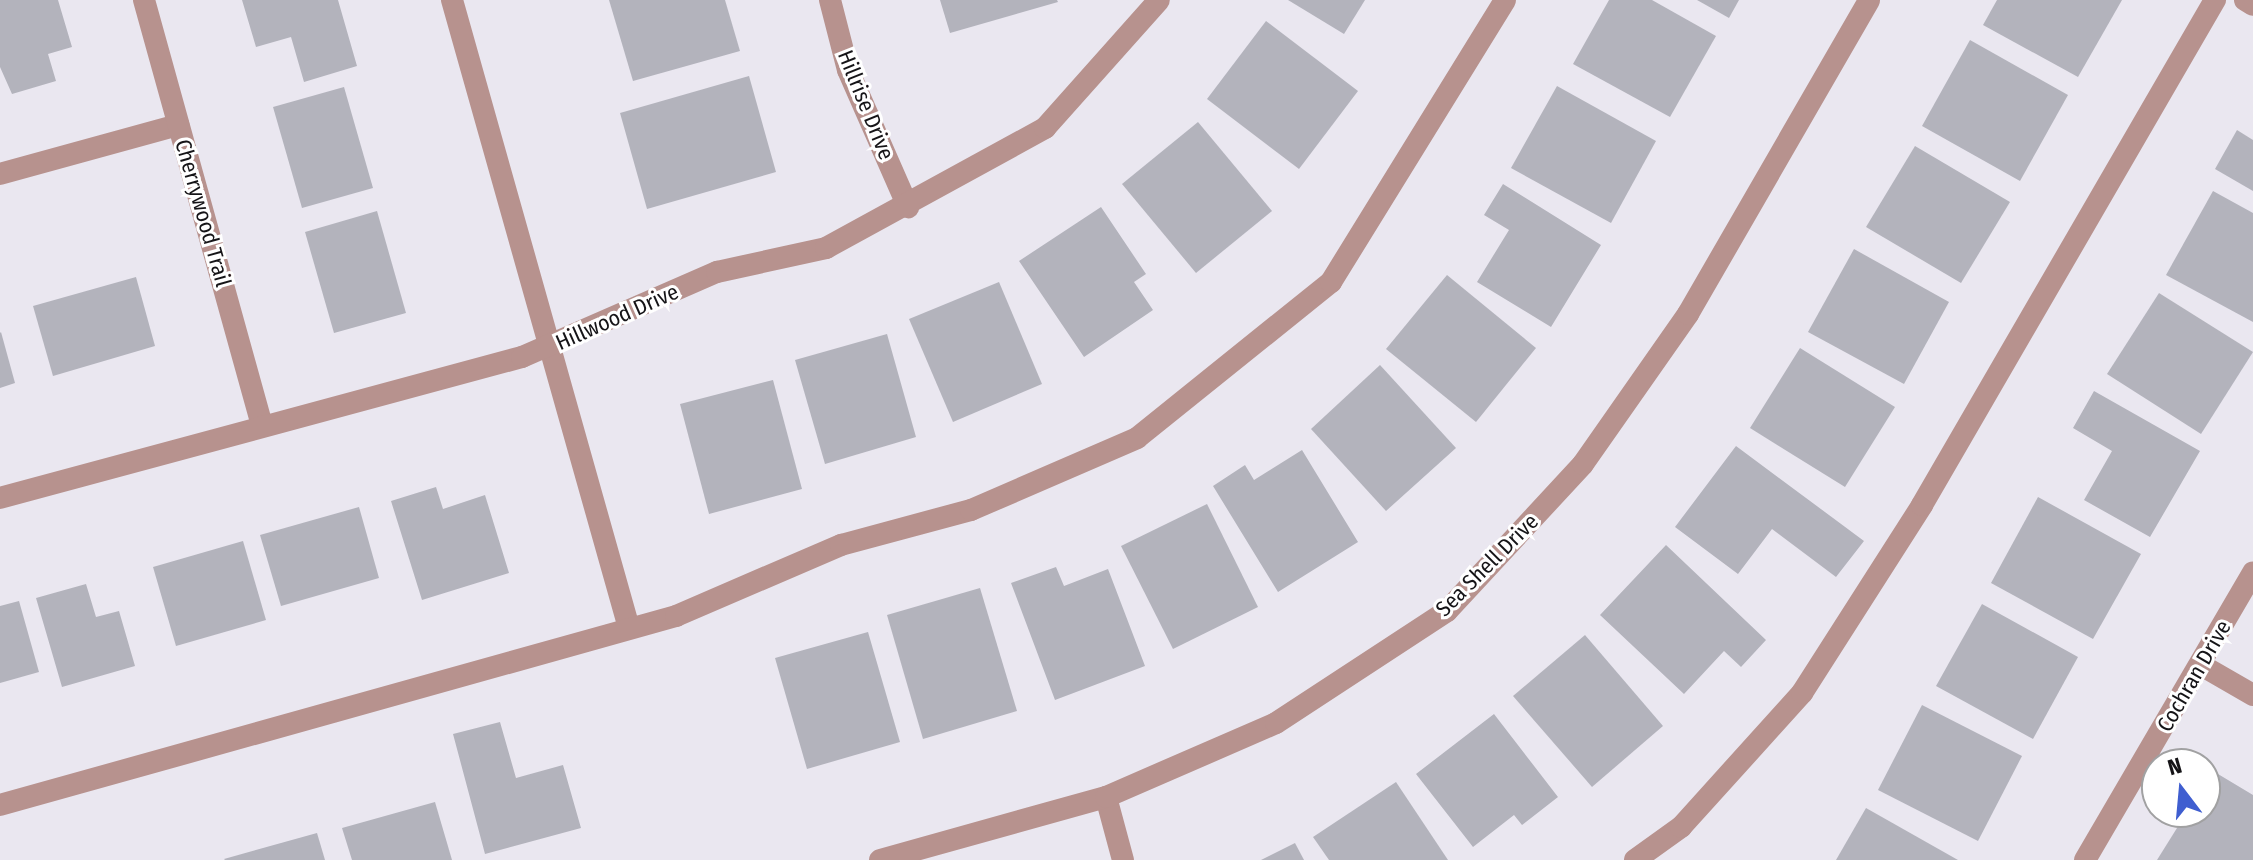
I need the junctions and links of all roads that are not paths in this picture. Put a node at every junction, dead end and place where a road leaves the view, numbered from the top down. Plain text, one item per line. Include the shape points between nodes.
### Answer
1 (144, 0) edge
2 (452, 0) edge
3 (830, 0) edge
4 (1159, 0) edge
5 (1505, 0) edge
6 (1869, 0) edge
7 (2215, 0) edge
8 (2245, 0) edge
9 (2253, 5) edge
10 (178, 125) junction
11 (0, 174) edge
12 (908, 207) junction
13 (549, 347) junction
14 (262, 426) junction
15 (0, 498) edge
16 (2253, 573) edge
17 (629, 628) junction
18 (2201, 665) junction
19 (2253, 695) edge
20 (1106, 797) junction
21 (0, 805) edge
22 (880, 860) edge
23 (1123, 860) edge
24 (1635, 860) edge
25 (2085, 860) edge

1 - 10 street, Cherrywood Trail
2 - 13 street
3 - 12 street, Hillrise Drive via 848,70
4 - 12 street, Hillwood Drive via 1045,128
5 - 17 street via 1331,282 1137,438 971,510 841,545
6 - 20 street, Sea Shell Drive via 1688,314 1583,464 1447,611 1276,723
7 - 24 street via 1922,505 1802,693 1681,827
8 - 9 street
10 - 11 street
10 - 14 street, Cherrywood Trail
12 - 13 street, Hillwood Drive via 826,248 717,272
13 - 14 street, Hillwood Drive
13 - 17 street
14 - 15 street, Hillwood Drive
16 - 18 street, Cochran Drive
17 - 21 street
18 - 19 street
18 - 25 street, Cochran Drive
20 - 22 street, Sea Shell Drive
20 - 23 street

